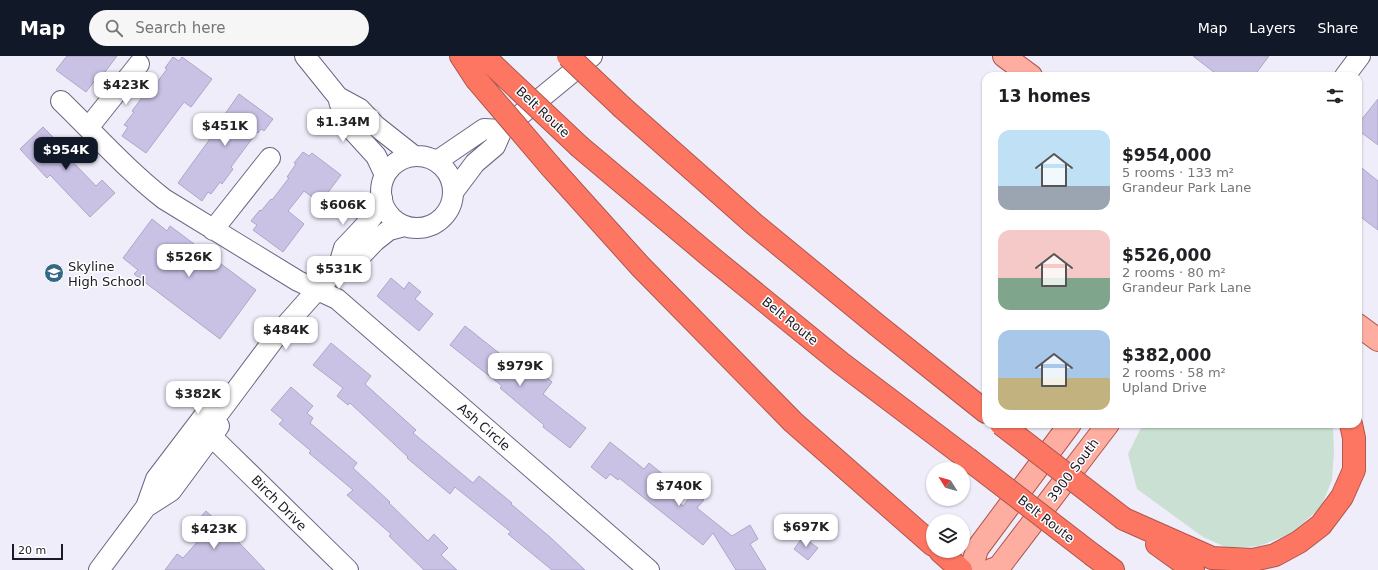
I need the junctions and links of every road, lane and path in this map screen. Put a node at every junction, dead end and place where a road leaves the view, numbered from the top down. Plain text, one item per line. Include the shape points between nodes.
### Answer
1 (305, 56) edge
2 (461, 56) edge
3 (568, 56) edge
4 (592, 56) edge
5 (1004, 56) edge
6 (1360, 56) edge
7 (487, 60) edge
8 (139, 64) dead end
9 (1026, 72) edge
10 (1348, 72) edge
11 (338, 97) junction
12 (61, 100) dead end
13 (88, 128) junction
14 (502, 130) junction
15 (414, 156) junction
16 (270, 158) dead end
17 (437, 161) junction
18 (385, 175) junction
19 (454, 191) junction
20 (382, 198) junction
21 (404, 226) junction
22 (213, 230) junction
23 (338, 268) junction
24 (317, 290) junction
25 (1362, 328) edge
26 (1378, 340) edge
27 (233, 394) junction
28 (982, 409) edge
29 (1006, 428) edge
30 (1067, 428) edge
31 (1105, 428) edge
32 (1352, 428) edge
33 (211, 436) junction
34 (146, 507) junction
35 (1124, 519) junction
36 (926, 539) edge
37 (948, 558) edge
38 (99, 570) edge
39 (348, 570) edge
40 (649, 570) edge
41 (961, 570) edge
42 (971, 570) edge
43 (991, 570) edge
44 (1113, 570) edge
45 (1193, 570) edge

1 - 11 street
2 - 36 highway, bridge via 476,79 551,167 640,266 793,422
3 - 28 highway, bridge via 754,224
4 - 14 street
5 - 9 main road
6 - 10 street
7 - 44 highway, Belt Route, bridge via 580,147 712,258 841,363
8 - 13 street
11 - 15 street via 360,109 376,126
11 - 18 street via 345,122 376,156
12 - 13 street, Ash Circle
13 - 22 street, Ash Circle via 144,183
14 - 17 street via 484,130
14 - 19 street via 495,146 475,163
15 - 17 street
15 - 18 street via 393,165
16 - 22 street
17 - 19 street via 446,169
18 - 20 street
19 - 21 street via 452,203 438,222 427,227
20 - 21 street via 386,210 394,220
20 - 23 street via 367,223 344,248
21 - 23 street via 389,230 354,263
22 - 24 street, Ash Circle
23 - 24 street
24 - 27 street via 278,334
24 - 40 street, Ash Circle via 337,299
25 - 26 main road
27 - 33 street via 207,429
27 - 34 street via 216,400 209,409 156,479
29 - 35 highway, bridge
30 - 42 main road via 977,549
31 - 43 main road, 3900 South via 999,568
32 - 35 highway via 1354,470 1342,498 1321,525 1299,542 1275,555 1253,560 1212,558
33 - 34 street via 171,490
33 - 39 street, Birch Drive
34 - 38 street
35 - 45 highway
37 - 41 highway

